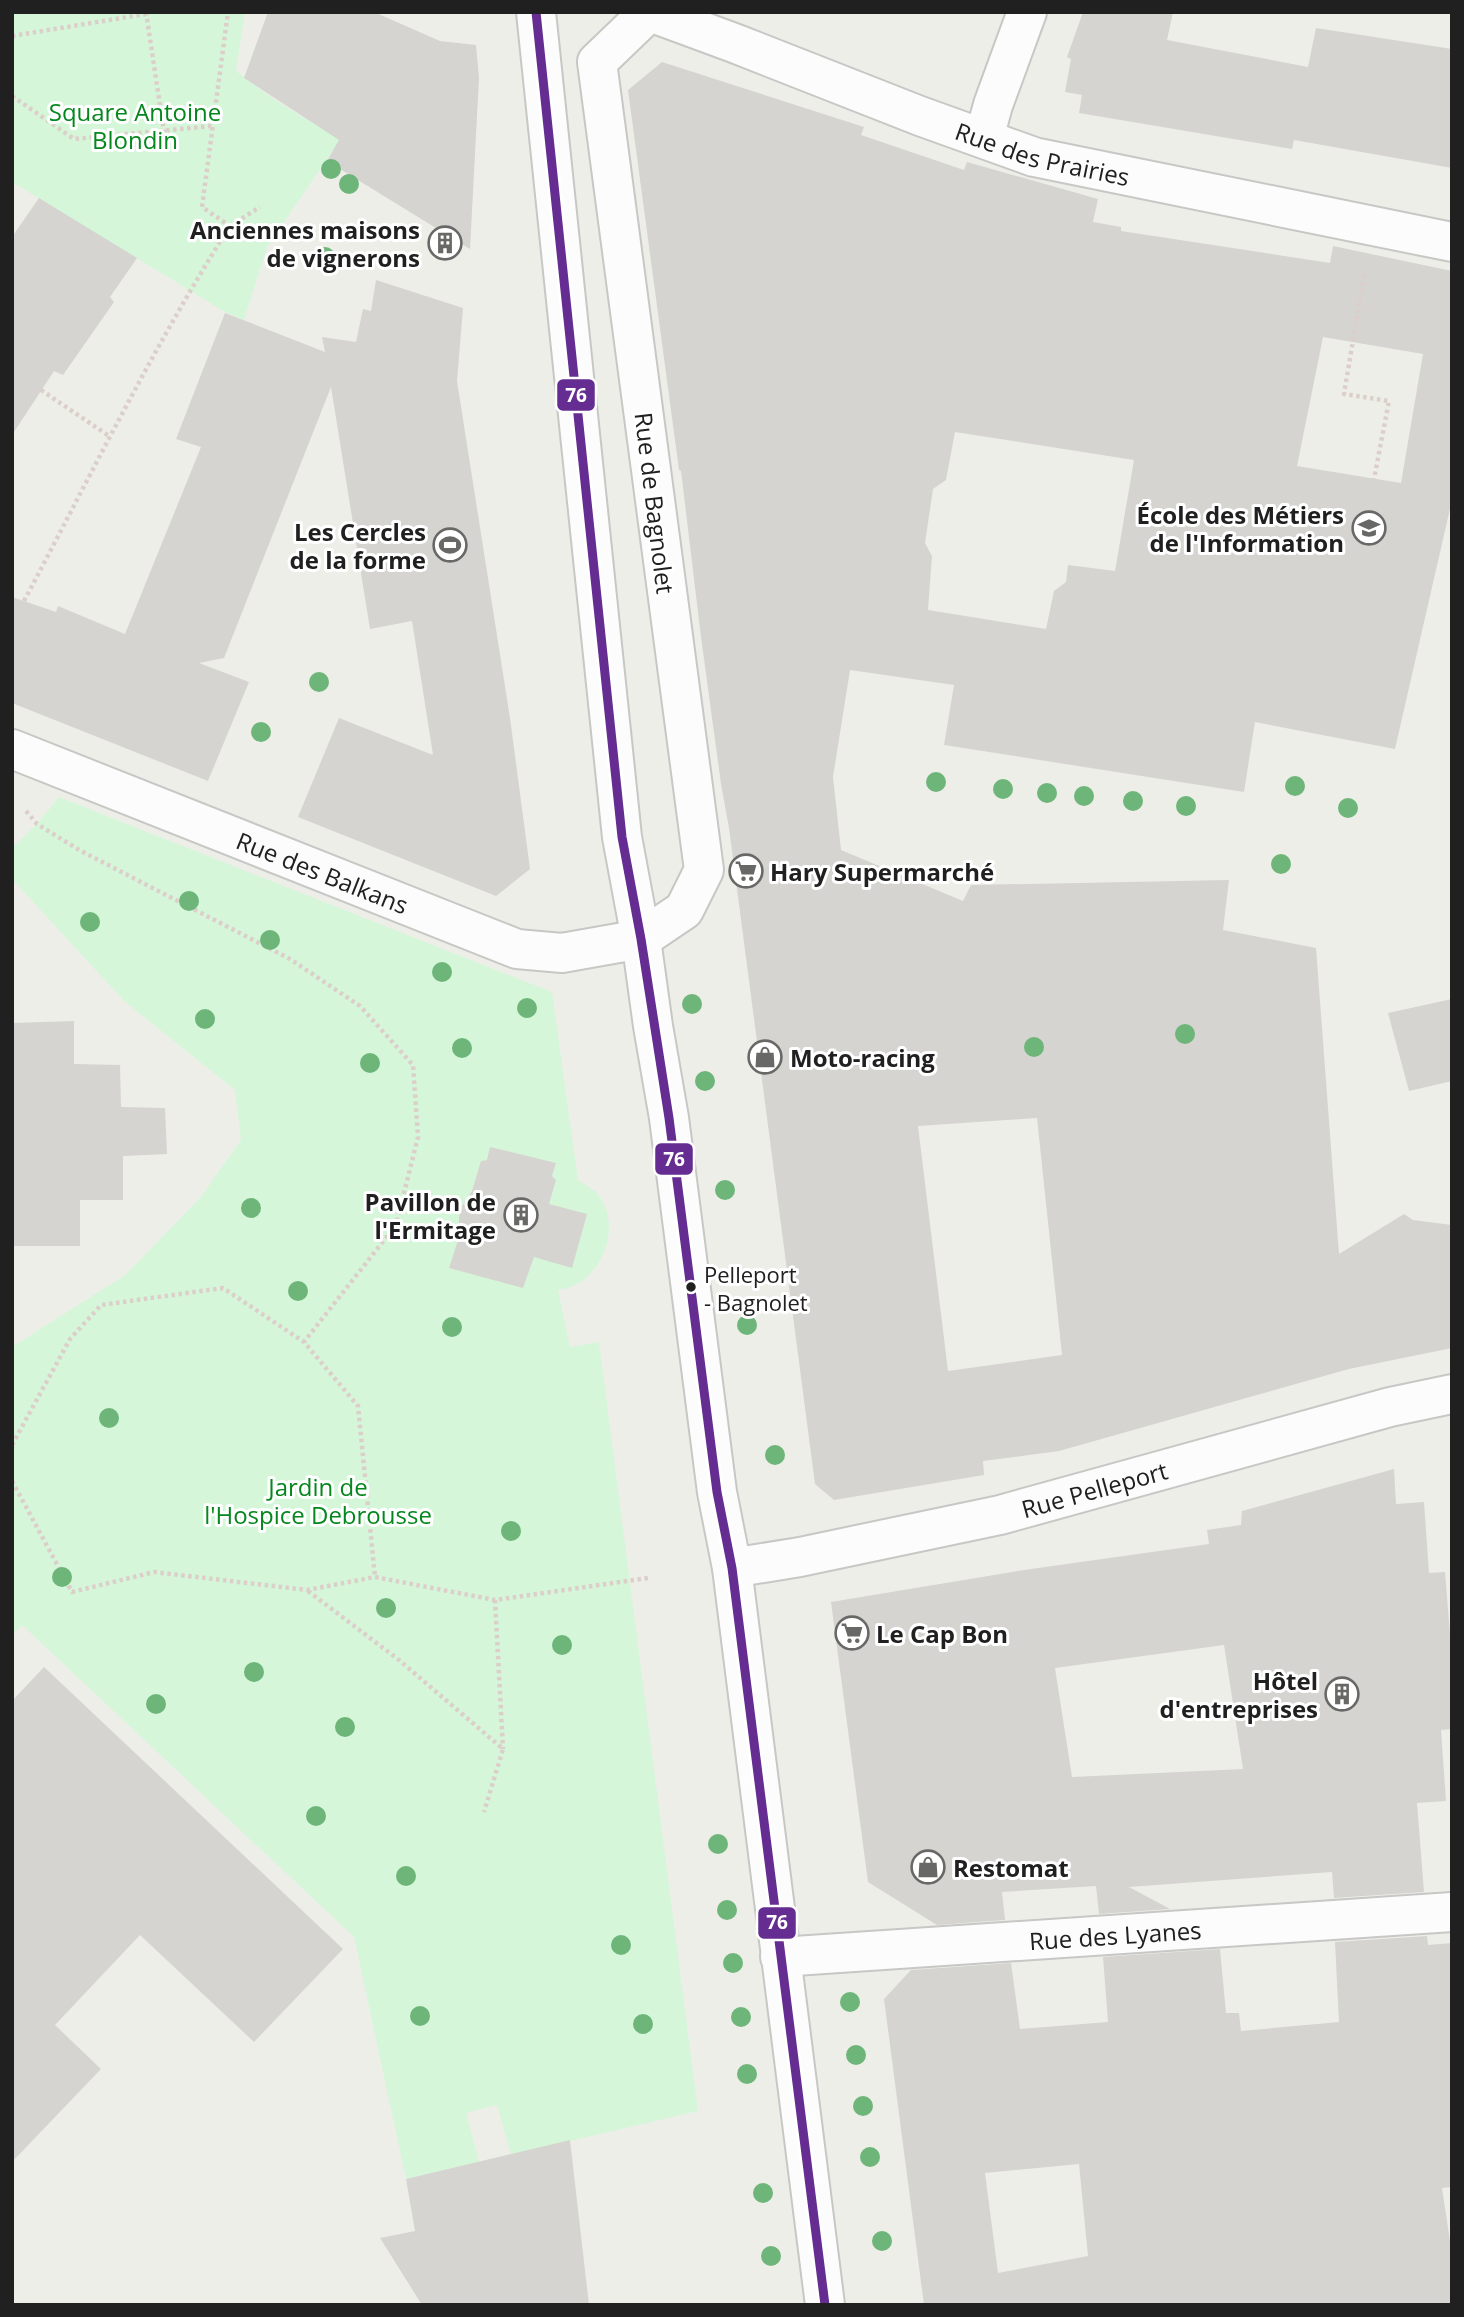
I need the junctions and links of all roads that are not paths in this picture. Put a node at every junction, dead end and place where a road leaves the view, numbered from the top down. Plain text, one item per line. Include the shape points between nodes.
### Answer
1 (536, 12) edge
2 (649, 12) edge
3 (1027, 12) edge
4 (612, 47) joint
5 (984, 138) junction
6 (1452, 242) edge
7 (12, 749) edge
8 (641, 939) junction
9 (1452, 1394) edge
10 (732, 1568) junction
11 (1452, 1912) edge
12 (780, 1958) junction
13 (825, 2305) edge

1 - 8 street via 621,823
2 - 4 street, Rue des Prairies
2 - 5 street, Rue des Prairies
3 - 5 street
4 - 8 street, Rue de Bagnolet via 597,62 704,870 684,910
5 - 6 street, Rue des Prairies via 1034,157
7 - 8 street, Rue des Balkans via 517,948 562,953
8 - 10 street via 717,1492
9 - 10 street, Rue Pelleport via 1000,1515
10 - 12 street
11 - 12 street, Rue des Lyanes
12 - 13 street

